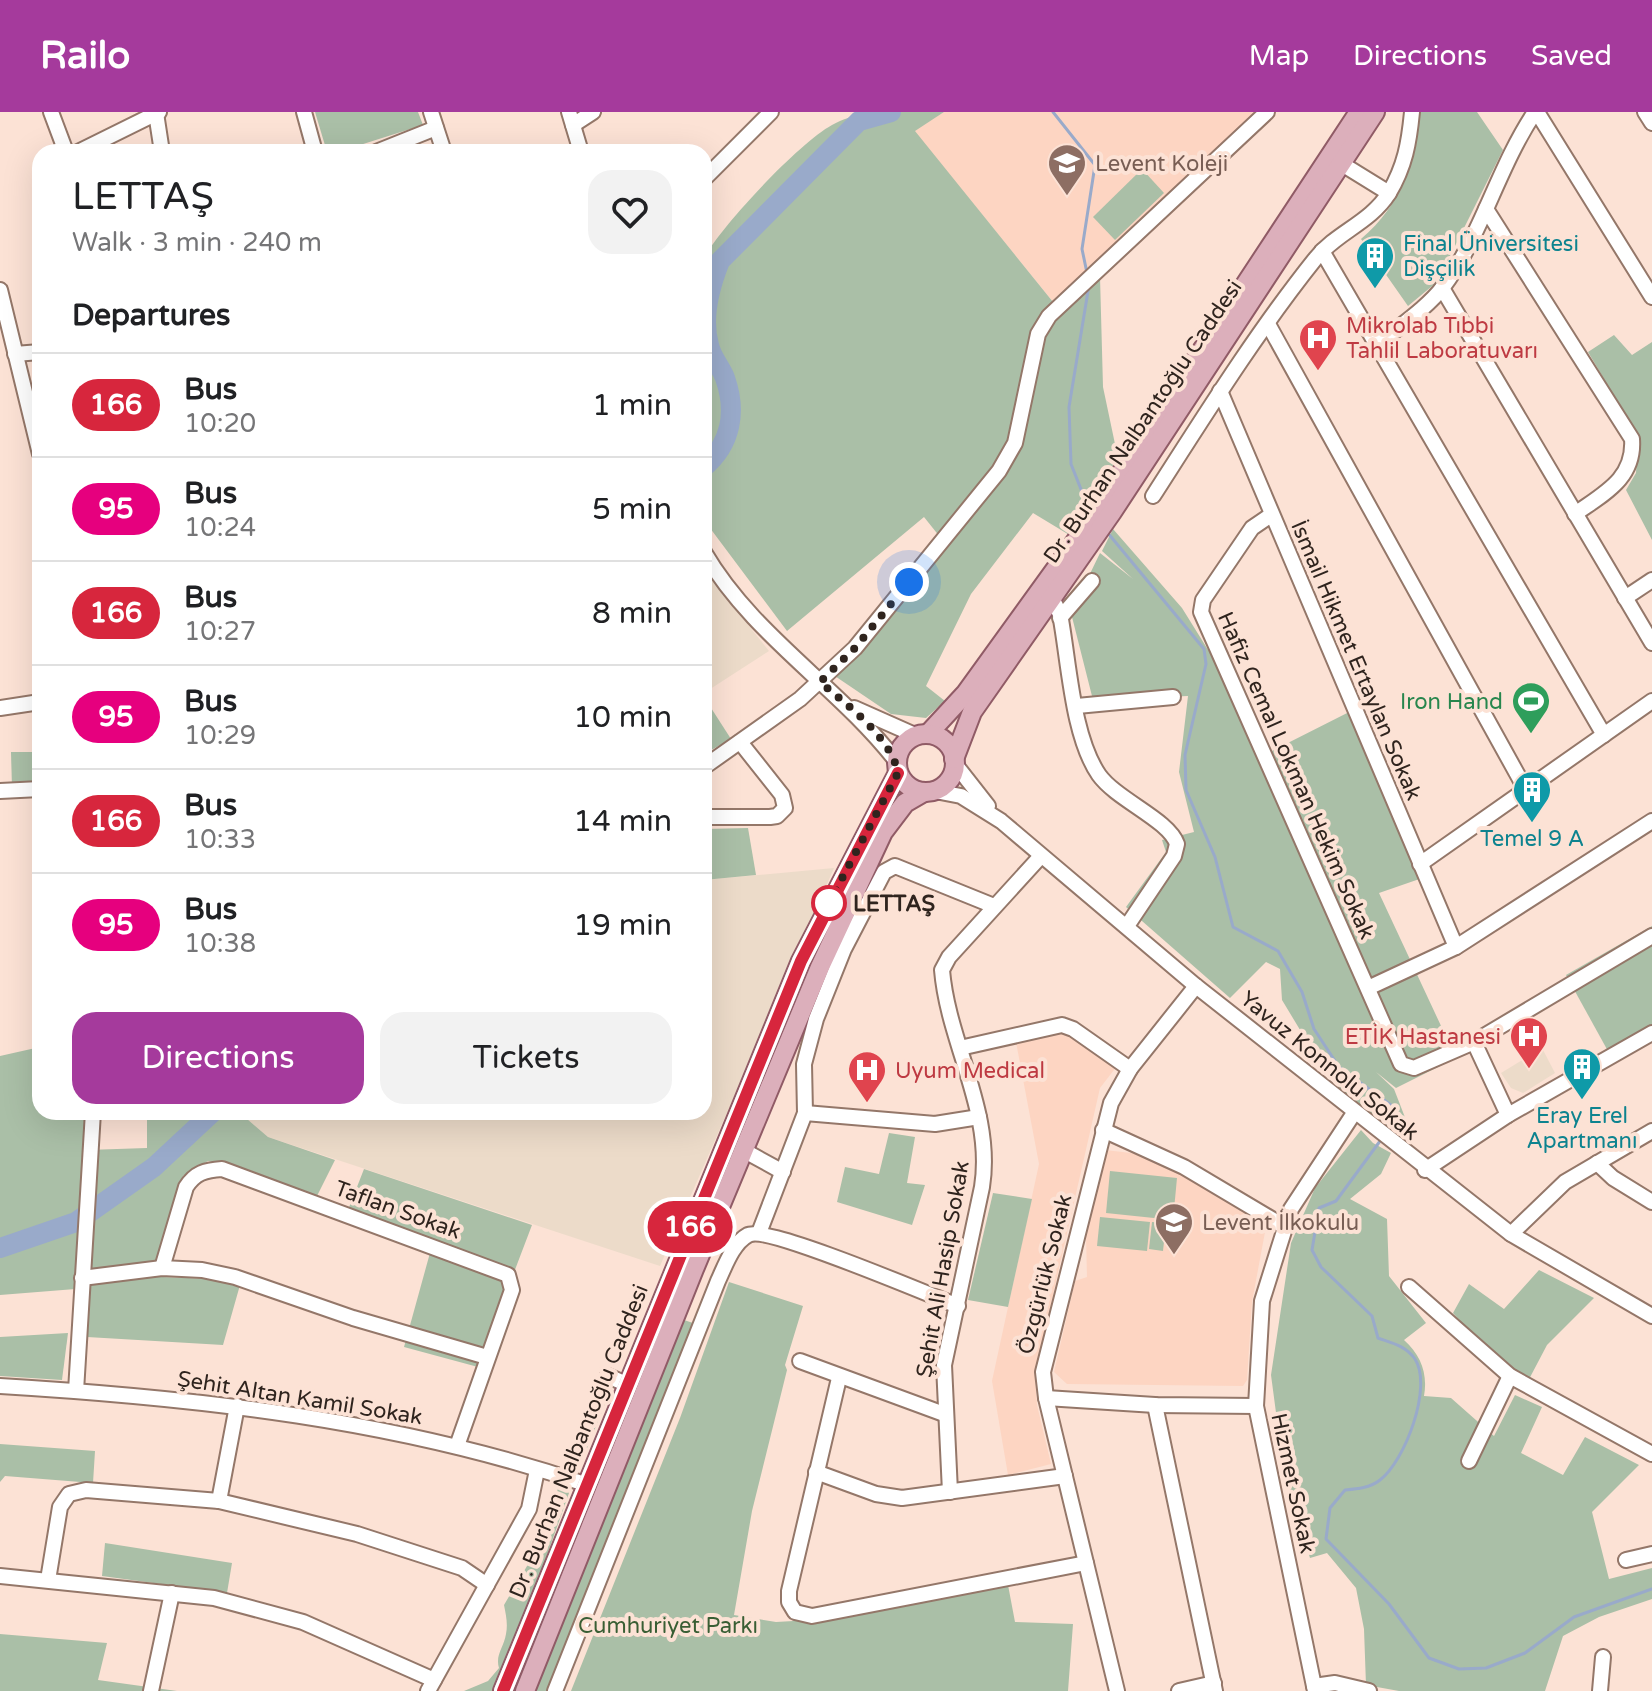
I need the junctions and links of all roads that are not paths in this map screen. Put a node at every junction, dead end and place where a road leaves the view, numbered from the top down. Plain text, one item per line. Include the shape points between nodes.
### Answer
1 (51, 112) edge
2 (304, 112) edge
3 (431, 112) edge
4 (593, 112) edge
5 (771, 112) edge
6 (1267, 112) edge
7 (1359, 112) edge
8 (1375, 112) edge
9 (1412, 112) edge
10 (1536, 112) edge
11 (1645, 112) edge
12 (158, 113) edge
13 (571, 119) edge
14 (1652, 123) edge
15 (436, 128) junction
16 (63, 144) edge
17 (94, 144) edge
18 (161, 144) edge
19 (313, 144) edge
20 (405, 144) edge
21 (441, 144) edge
22 (576, 144) edge
23 (1342, 164) junction
24 (712, 171) edge
25 (1389, 193) junction
26 (1486, 209) junction
27 (1322, 251) junction
28 (1442, 288) junction
29 (0, 290) edge
30 (1652, 297) edge
31 (1268, 324) junction
32 (1377, 345) junction
33 (32, 353) edge
34 (15, 354) junction
35 (1220, 391) junction
36 (32, 422) edge
37 (1153, 496) dead end
38 (1107, 507) junction
39 (1575, 514) junction
40 (1271, 515) junction
41 (1084, 540) junction
42 (712, 563) edge
43 (1652, 580) edge
44 (1092, 581) dead end
45 (1052, 598) junction
46 (1625, 598) junction
47 (1060, 618) junction
48 (1652, 643) edge
49 (820, 682) junction
50 (1173, 697) dead end
51 (1652, 701) edge
52 (843, 702) junction
53 (32, 703) edge
54 (1077, 706) junction
55 (0, 708) edge
56 (922, 735) junction
57 (1604, 735) junction
58 (740, 742) junction
59 (712, 761) edge
60 (955, 762) junction
61 (898, 767) junction
62 (32, 789) edge
63 (1526, 790) junction
64 (0, 791) edge
65 (930, 792) junction
66 (712, 817) edge
67 (1001, 821) junction
68 (1652, 821) edge
69 (1041, 856) junction
70 (1420, 864) junction
71 (994, 906) junction
72 (1127, 926) junction
73 (1652, 936) edge
74 (1456, 947) junction
75 (1196, 986) junction
76 (1368, 988) junction
77 (1652, 1033) edge
78 (1474, 1042) junction
79 (960, 1048) junction
80 (1130, 1069) junction
81 (805, 1113) junction
82 (1354, 1113) junction
83 (1508, 1115) junction
84 (979, 1117) junction
85 (93, 1120) edge
86 (1103, 1130) junction
87 (1652, 1131) edge
88 (743, 1150) junction
89 (1597, 1163) junction
90 (1425, 1170) junction
91 (783, 1172) junction
92 (1652, 1202) edge
93 (1285, 1227) junction
94 (759, 1233) junction
95 (1511, 1234) junction
96 (162, 1268) junction
97 (82, 1278) junction
98 (1409, 1287) dead end
99 (958, 1306) junction
100 (1652, 1316) edge
101 (487, 1357) junction
102 (800, 1361) dead end
103 (608, 1376) dead end
104 (1510, 1376) junction
105 (839, 1378) junction
106 (626, 1384) junction
107 (0, 1386) edge
108 (76, 1391) junction
109 (1046, 1398) junction
110 (1155, 1405) junction
111 (237, 1406) junction
112 (1256, 1406) junction
113 (944, 1414) junction
114 (457, 1446) junction
115 (1652, 1454) edge
116 (1469, 1461) dead end
117 (537, 1470) junction
118 (816, 1472) junction
119 (1065, 1476) junction
120 (588, 1485) junction
121 (950, 1492) junction
122 (219, 1501) junction
123 (1652, 1554) edge
124 (1626, 1560) dead end
125 (1086, 1563) junction
126 (0, 1576) edge
127 (48, 1580) junction
128 (487, 1585) junction
129 (172, 1593) junction
130 (1603, 1657) dead end
131 (431, 1686) edge
132 (1215, 1687) edge
133 (1314, 1689) edge
134 (151, 1691) edge
135 (503, 1691) edge
136 (525, 1691) edge
137 (555, 1691) edge
138 (1117, 1691) edge
139 (1179, 1691) edge
140 (1369, 1691) edge
141 (1600, 1691) edge

1 - 16 street
2 - 19 street
3 - 15 street
4 - 13 street
5 - 24 street
6 - 49 street via 1067,297 1038,334 1015,443 999,471 855,648
7 - 38 main road, Dr. Burhan Nalbantoğlu Caddesi
8 - 23 main road, Dr. Burhan Nalbantoğlu Caddesi
9 - 25 street via 1407,155
10 - 26 street via 1508,156
10 - 30 street
11 - 14 street
12 - 17 street
12 - 18 street
13 - 22 street
15 - 20 street
15 - 21 street
23 - 25 street
23 - 38 main road, Dr. Burhan Nalbantoğlu Caddesi
25 - 27 street via 1367,219
26 - 28 street
26 - 39 street via 1632,439 1622,480
27 - 31 street
27 - 32 street
28 - 32 street
28 - 39 street
29 - 34 street
31 - 35 street
31 - 63 street
32 - 57 street
33 - 34 street
34 - 36 street
35 - 37 street
35 - 40 street, İsmail Hikmet Ertaylan Sokak
38 - 41 main road, Dr. Burhan Nalbantoğlu Caddesi
39 - 46 street
40 - 70 street, İsmail Hikmet Ertaylan Sokak
40 - 76 street, Hafiz Cemal Lokman Hekim Sokak via 1252,528 1203,600 1201,612
41 - 45 main road, Dr. Burhan Nalbantoğlu Caddesi
41 - 56 main road, Dr. Burhan Nalbantoğlu Caddesi via 962,698
42 - 49 street via 755,620
43 - 46 street
44 - 47 street
45 - 47 street
45 - 60 main road, Dr. Burhan Nalbantoğlu Caddesi via 972,712
46 - 48 street
47 - 54 street
49 - 52 street
49 - 58 street
50 - 54 street
51 - 57 street
52 - 56 street
52 - 61 street
53 - 55 street
54 - 72 street via 1085,744 1100,775 1176,840 1175,854
56 - 60 main road via 945,742
56 - 61 main road via 903,746
57 - 63 street
58 - 59 street
58 - 66 street via 782,795 785,808 770,817
60 - 65 main road via 949,781
60 - 67 street, Yavuz Konnolu Sokak
61 - 65 main road via 908,787
61 - 106 main road, Dr. Burhan Nalbantoğlu Caddesi via 801,961
62 - 64 street
63 - 70 street
65 - 67 street, Yavuz Konnolu Sokak via 961,796
65 - 88 main road, Dr. Burhan Nalbantoğlu Caddesi via 905,803 883,832
67 - 69 street, Yavuz Konnolu Sokak
68 - 74 street
69 - 71 street, Şehit Ali Hasip Sokak
69 - 72 street, Yavuz Konnolu Sokak
70 - 74 street, İsmail Hikmet Ertaylan Sokak
71 - 79 street, Şehit Ali Hasip Sokak via 943,966
71 - 81 street via 895,866 886,869 844,949 816,1019 804,1064
72 - 75 street, Yavuz Konnolu Sokak
73 - 78 street
74 - 76 street
75 - 80 street, Özgürlük Sokak
75 - 82 street, Yavuz Konnolu Sokak
76 - 78 street, Hafiz Cemal Lokman Hekim Sokak via 1405,1067 1419,1067
77 - 83 street
78 - 83 street
79 - 80 street via 1066,1026
79 - 84 street, Şehit Ali Hasip Sokak
80 - 86 street, Özgürlük Sokak
81 - 84 street via 935,1124
81 - 91 street
82 - 90 street, Yavuz Konnolu Sokak
82 - 93 street, Hizmet Sokak via 1295,1201
83 - 90 street
84 - 99 street, Şehit Ali Hasip Sokak via 984,1177
85 - 97 street
86 - 93 street via 1184,1167
86 - 109 street, Özgürlük Sokak via 1044,1367
87 - 89 street
88 - 91 street
88 - 136 main road, Dr. Burhan Nalbantoğlu Caddesi
89 - 92 street
89 - 95 street via 1552,1192
90 - 95 street, Yavuz Konnolu Sokak
91 - 94 street
93 - 112 street, Hizmet Sokak via 1262,1301
94 - 99 street
94 - 137 street via 740,1243 718,1281
95 - 100 street, Yavuz Konnolu Sokak
96 - 97 street
96 - 101 street via 235,1277
96 - 101 street, Taflan Sokak via 186,1187 207,1169 222,1169 508,1275 512,1290
97 - 108 street
98 - 104 street
99 - 113 street, Şehit Ali Hasip Sokak via 944,1365
101 - 114 street, Taflan Sokak
102 - 105 street
103 - 106 street
104 - 115 street
104 - 116 street
105 - 113 street
105 - 118 street
106 - 120 main road, Dr. Burhan Nalbantoğlu Caddesi
107 - 108 street, Şehit Altan Kamil Sokak
108 - 111 street, Şehit Altan Kamil Sokak
109 - 110 street
109 - 119 street, Özgürlük Sokak
110 - 112 street
110 - 132 street
111 - 114 street, Şehit Altan Kamil Sokak
111 - 122 street
112 - 133 street, Hizmet Sokak
113 - 121 street, Şehit Ali Hasip Sokak
114 - 117 street, Şehit Altan Kamil Sokak
117 - 120 street, Şehit Altan Kamil Sokak
117 - 128 street via 529,1509
118 - 121 street via 885,1496
118 - 125 street via 789,1591 793,1610 812,1616
119 - 121 street
119 - 125 street, Özgürlük Sokak
120 - 135 main road, Dr. Burhan Nalbantoğlu Caddesi
122 - 127 street via 86,1490 69,1494 60,1507
122 - 128 street via 357,1534 462,1568
123 - 124 street
125 - 138 street, Özgürlük Sokak
126 - 127 street
127 - 129 street
128 - 131 street
129 - 131 street via 214,1598 303,1622
129 - 134 street
130 - 141 street
132 - 139 street
133 - 140 street via 1335,1683

